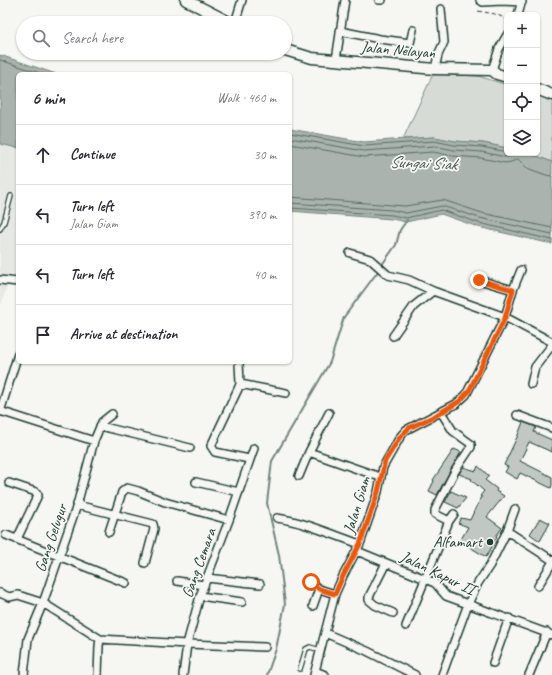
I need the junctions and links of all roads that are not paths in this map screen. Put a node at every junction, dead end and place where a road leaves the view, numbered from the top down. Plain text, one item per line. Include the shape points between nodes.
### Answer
1 (186, 0) edge
2 (242, 0) edge
3 (345, 0) edge
4 (379, 0) edge
5 (382, 0) edge
6 (480, 0) edge
7 (522, 1) edge
8 (441, 9) dead end
9 (519, 12) edge
10 (217, 16) edge
11 (237, 16) edge
12 (340, 30) junction
13 (413, 30) dead end
14 (504, 40) edge
15 (292, 52) edge
16 (336, 60) junction
17 (435, 70) junction
18 (492, 70) junction
19 (504, 76) edge
20 (540, 90) edge
21 (552, 95) edge
22 (11, 196) dead end
23 (0, 229) edge
24 (350, 253) dead end
25 (521, 270) dead end
26 (0, 280) edge
27 (479, 280) dead end
28 (16, 282) edge
29 (513, 290) junction
30 (433, 291) junction
31 (505, 318) junction
32 (393, 336) dead end
33 (552, 342) edge
34 (552, 345) edge
35 (16, 360) edge
36 (239, 364) edge
37 (240, 384) junction
38 (531, 384) dead end
39 (286, 393) dead end
40 (0, 411) edge
41 (441, 412) junction
42 (329, 413) dead end
43 (112, 414) dead end
44 (517, 415) dead end
45 (100, 426) junction
46 (552, 428) edge
47 (94, 441) junction
48 (190, 448) dead end
49 (254, 448) dead end
50 (309, 452) junction
51 (249, 460) junction
52 (299, 476) dead end
53 (380, 477) junction
54 (196, 482) dead end
55 (9, 483) dead end
56 (239, 492) junction
57 (78, 505) junction
58 (515, 509) dead end
59 (454, 514) dead end
60 (114, 515) junction
61 (277, 518) dead end
62 (229, 520) junction
63 (449, 521) junction
64 (507, 531) junction
65 (109, 532) dead end
66 (6, 535) dead end
67 (17, 539) junction
68 (358, 548) junction
69 (59, 556) junction
70 (552, 560) edge
71 (145, 563) dead end
72 (386, 563) junction
73 (552, 563) edge
74 (206, 578) junction
75 (425, 579) junction
76 (308, 580) dead end
77 (177, 581) dead end
78 (126, 582) dead end
79 (260, 584) dead end
80 (204, 585) junction
81 (538, 586) dead end
82 (319, 589) junction
83 (0, 593) edge
84 (335, 594) junction
85 (200, 596) junction
86 (242, 602) dead end
87 (43, 603) junction
88 (468, 604) junction
89 (314, 606) dead end
90 (393, 613) dead end
91 (509, 618) junction
92 (406, 626) dead end
93 (325, 633) junction
94 (549, 634) edge
95 (100, 639) junction
96 (187, 644) junction
97 (265, 647) dead end
98 (320, 650) junction
99 (493, 663) dead end
100 (300, 669) dead end
101 (314, 673) edge
102 (410, 674) edge
103 (24, 675) edge
104 (98, 675) edge
105 (183, 675) edge
106 (324, 675) edge
107 (442, 675) edge
108 (528, 675) edge

1 - 10 main road
2 - 11 street
3 - 12 street
4 - 5 street
6 - 7 street
7 - 9 street
8 - 17 street via 444,42
12 - 13 street via 410,43
12 - 16 street
14 - 18 street
15 - 16 main road, Jalan Nelayan via 312,58
16 - 17 main road, Jalan Nelayan
17 - 18 main road, Jalan Nelayan
18 - 19 main road, Jalan Nelayan
20 - 21 main road
22 - 23 lane
24 - 30 street via 370,260 388,275 409,280
25 - 29 street, Jalan Giam
26 - 28 street
27 - 29 street
29 - 31 street, Jalan Giam
30 - 31 street
30 - 32 street via 414,306
31 - 33 street
31 - 41 street, Jalan Giam via 466,395
34 - 38 street via 535,367
35 - 40 street
36 - 37 street
37 - 39 street
37 - 51 street via 211,446 215,452
40 - 47 street
41 - 53 street, Jalan Giam via 403,433 385,461
41 - 63 street via 452,429 471,447 435,510 435,514
42 - 50 street
43 - 45 street, Gang Gelugur via 104,419
44 - 46 street
45 - 47 street, Gang Gelugur
45 - 48 street
47 - 57 street, Gang Gelugur
49 - 51 street, Gang Cemara
50 - 52 street
50 - 53 street
51 - 56 street, Gang Cemara
53 - 68 street, Jalan Giam via 378,492
54 - 56 street
55 - 67 street, Gang Gelugur via 36,492 38,495
56 - 62 street, Gang Cemara
57 - 60 street
57 - 69 street, Gang Gelugur
58 - 64 street
59 - 63 street
60 - 62 street via 122,492 127,488
60 - 65 street
60 - 71 street via 151,523 154,526
61 - 68 street, Jalan Kapur II via 304,524
62 - 74 street, Gang Cemara
63 - 75 street
64 - 70 street
64 - 88 street
66 - 67 street
67 - 69 street
68 - 72 street, Jalan Kapur II
68 - 84 street, Jalan Giam
69 - 78 street
69 - 87 street, Gang Gelugur
72 - 75 street, Jalan Kapur II
72 - 90 street via 369,600
73 - 81 street
74 - 79 street
74 - 80 street, Gang Cemara
75 - 88 street, Jalan Kapur II via 437,585 446,596
75 - 92 street
76 - 82 street
77 - 80 street
80 - 85 street, Gang Cemara
82 - 84 street
82 - 89 street
83 - 87 street via 9,597 14,594
84 - 93 street, Jalan Giam
85 - 86 street
85 - 96 street, Gang Cemara
87 - 95 street
87 - 103 street, Gang Gelugur via 28,639
88 - 91 street, Jalan Kapur II
88 - 107 street
91 - 94 street, Jalan Kapur II
91 - 99 street
93 - 98 street, Jalan Giam
93 - 102 street via 367,650
94 - 108 street
95 - 96 street
95 - 104 street
96 - 97 street
96 - 105 street, Gang Cemara
98 - 100 lane via 310,647 306,649
98 - 101 street, Jalan Giam
101 - 106 street

